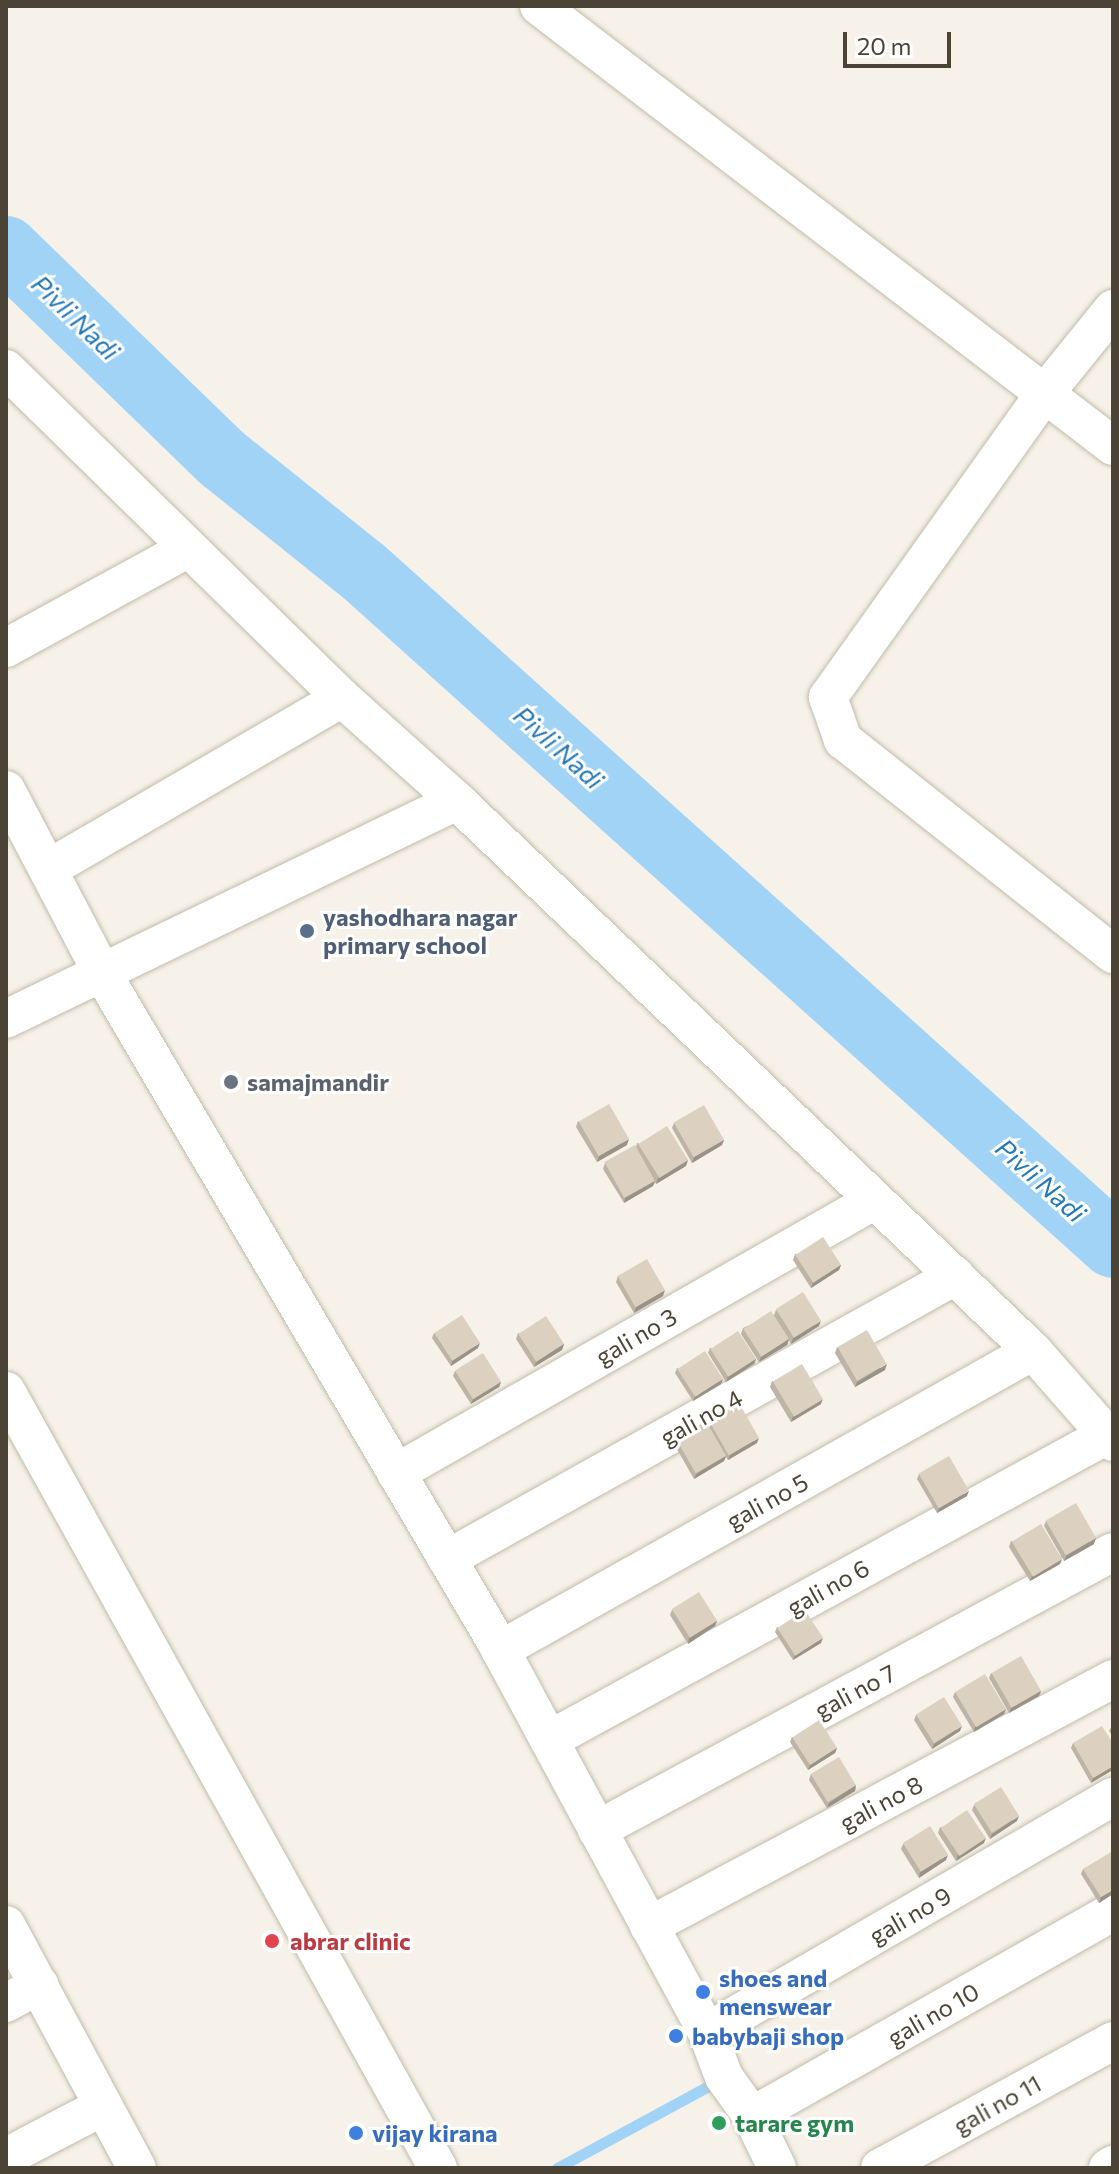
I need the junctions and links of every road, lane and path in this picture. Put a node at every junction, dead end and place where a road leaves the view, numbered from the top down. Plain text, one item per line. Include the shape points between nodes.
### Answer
1 (539, 6) edge
2 (1113, 309) edge
3 (6, 369) edge
4 (1045, 393) junction
5 (1113, 446) edge
6 (187, 549) junction
7 (6, 648) edge
8 (342, 698) junction
9 (6, 790) edge
10 (457, 801) junction
11 (48, 869) junction
12 (1113, 954) edge
13 (102, 973) junction
14 (6, 1019) edge
15 (875, 1200) junction
16 (955, 1276) junction
17 (1033, 1351) junction
18 (6, 1391) edge
19 (1110, 1438) edge
20 (396, 1473) junction
21 (1113, 1552) edge
22 (447, 1559) junction
23 (500, 1650) junction
24 (1113, 1679) edge
25 (549, 1740) junction
26 (1113, 1797) edge
27 (597, 1830) junction
28 (1113, 1912) edge
29 (6, 1925) edge
30 (649, 1926) junction
31 (39, 1985) junction
32 (6, 2003) edge
33 (707, 2032) junction
34 (1113, 2041) edge
35 (104, 2106) junction
36 (752, 2116) junction
37 (6, 2157) edge
38 (1113, 2165) edge
39 (137, 2168) edge
40 (438, 2168) edge
41 (777, 2168) edge
42 (880, 2168) edge
43 (1108, 2168) edge

1 - 4 street
2 - 4 street
3 - 6 street
4 - 5 street
4 - 12 street via 828,697 843,740
6 - 7 street
6 - 8 street
8 - 10 street
8 - 11 street
9 - 11 street
10 - 13 street
10 - 15 street
11 - 13 street
13 - 14 street
13 - 20 street
15 - 16 street
15 - 20 street, gali no 3
16 - 17 street
16 - 22 street, gali no 4
17 - 19 street
17 - 23 street, gali no 5
18 - 40 street
19 - 25 street, gali no 6
20 - 22 street
21 - 27 street, gali no 7
22 - 23 street
23 - 25 street
24 - 30 street, gali no 8
25 - 27 street
26 - 33 street, gali no 9
27 - 30 street
28 - 36 street, gali no 10
29 - 31 street
30 - 33 street
31 - 32 street
31 - 35 street
33 - 36 street via 724,2077
34 - 42 street, gali no 11
35 - 37 street
35 - 39 street
36 - 41 street
38 - 43 street

